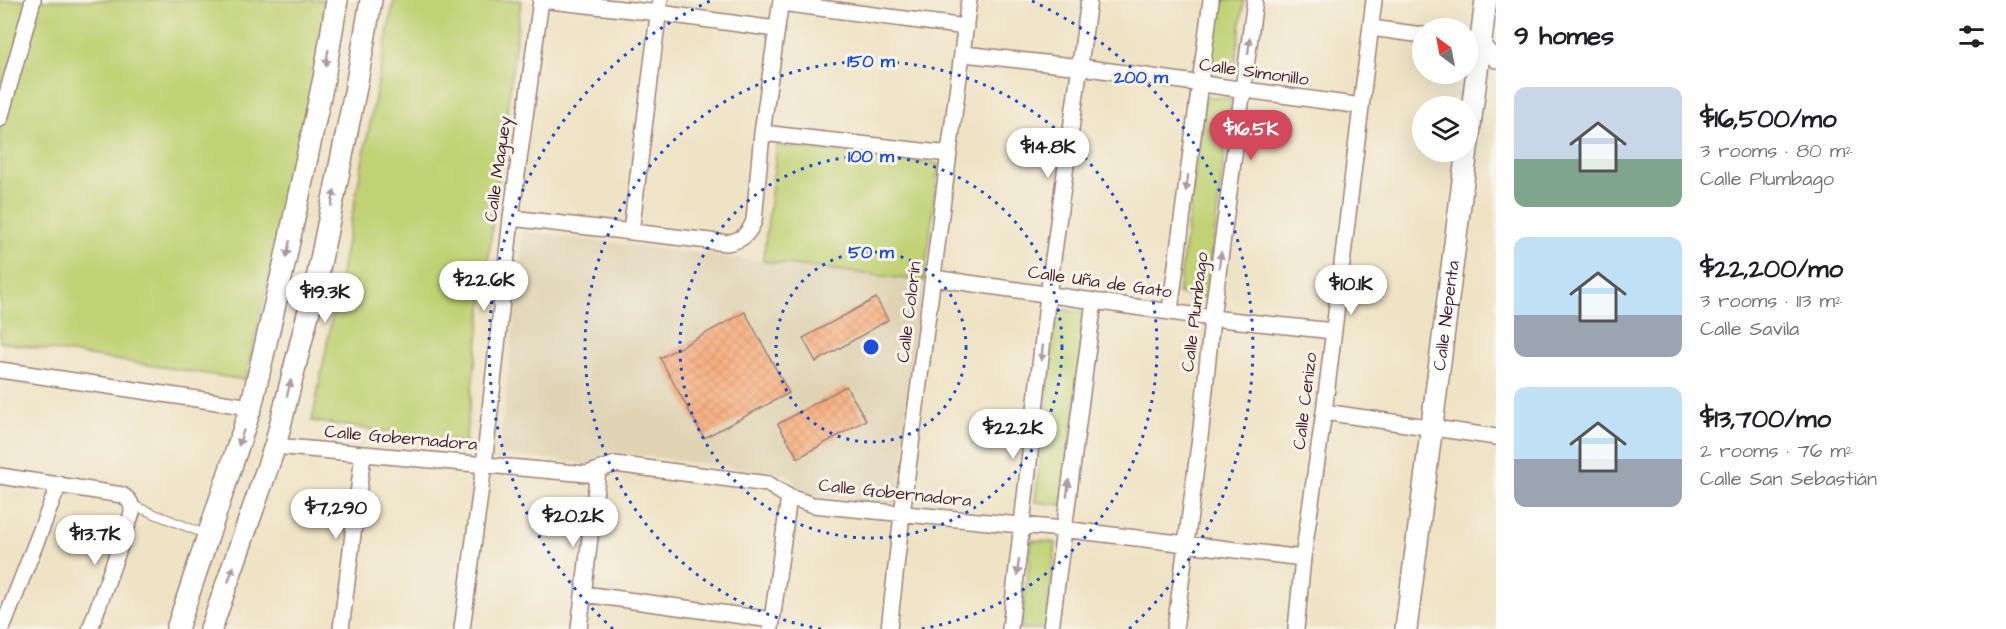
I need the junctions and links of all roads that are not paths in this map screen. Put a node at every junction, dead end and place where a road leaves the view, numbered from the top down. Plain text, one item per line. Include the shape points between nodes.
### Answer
1 (33, 0) edge
2 (337, 0) edge
3 (371, 0) edge
4 (541, 0) edge
5 (969, 0) edge
6 (1089, 0) edge
7 (1211, 0) edge
8 (1255, 0) edge
9 (1374, 0) edge
10 (1486, 0) edge
11 (781, 1) edge
12 (659, 7) edge
13 (966, 27) junction
14 (1371, 27) junction
15 (1478, 28) edge
16 (776, 29) junction
17 (1412, 33) edge
18 (1478, 45) edge
19 (964, 54) junction
20 (1496, 60) edge
21 (1081, 67) junction
22 (6, 75) edge
23 (1469, 84) edge
24 (1200, 85) junction
25 (1244, 90) junction
26 (1361, 106) junction
27 (0, 119) edge
28 (762, 133) junction
29 (949, 154) junction
30 (511, 218) junction
31 (631, 232) junction
32 (933, 278) junction
33 (1048, 295) junction
34 (1094, 301) junction
35 (1170, 311) junction
36 (1212, 318) junction
37 (1333, 331) junction
38 (0, 370) edge
39 (251, 407) junction
40 (1324, 412) junction
41 (1430, 428) junction
42 (1496, 437) edge
43 (275, 446) junction
44 (363, 455) junction
45 (484, 465) junction
46 (598, 471) junction
47 (0, 476) edge
48 (58, 484) junction
49 (789, 498) junction
50 (127, 500) junction
51 (902, 514) junction
52 (1023, 524) junction
53 (1062, 529) junction
54 (208, 535) junction
55 (1186, 544) junction
56 (1303, 558) junction
57 (584, 594) junction
58 (772, 624) edge
59 (2, 629) edge
60 (90, 629) edge
61 (177, 629) edge
62 (211, 629) edge
63 (341, 629) edge
64 (462, 629) edge
65 (579, 629) edge
66 (889, 629) edge
67 (1010, 629) edge
68 (1051, 629) edge
69 (1175, 629) edge
70 (1296, 629) edge
71 (1406, 629) edge

1 - 22 street
2 -> 39 main road
43 -> 3 main road via 318,274
4 - 12 street
4 - 30 street, Calle Maguey
5 - 13 street, Calle Colorín
6 - 21 street
7 - 24 street, Calle Plumbago
25 -> 8 street, Calle Plumbago
9 - 14 street, Calle Cenizo
10 - 15 main road, Calle Nepenta
11 - 13 street
11 - 16 street
12 - 16 street
12 - 31 street
13 - 19 street, Calle Colorín
14 - 17 street
14 - 26 street, Calle Cenizo
16 - 28 street
18 - 20 street
19 - 21 street, Calle Simonillo
19 - 29 street, Calle Colorín
21 - 24 street, Calle Simonillo
21 - 33 street
22 - 27 street
23 - 41 main road, Calle Nepenta
24 - 25 street, Calle Simonillo
24 -> 35 street, Calle Plumbago
25 - 26 street, Calle Simonillo
36 -> 25 street, Calle Plumbago
26 - 37 street, Calle Cenizo
28 - 29 street
28 - 31 street via 754,221 739,240 727,243
29 - 32 street, Calle Colorín
30 - 31 street
30 - 45 street, Calle Maguey
32 - 33 street, Calle Uña de Gato
32 - 51 street, Calle Colorín
33 - 34 street, Calle Uña de Gato
33 -> 52 street
34 - 35 street, Calle Uña de Gato
53 -> 34 street
35 - 36 street, Calle Uña de Gato
36 - 37 street, Calle Uña de Gato
36 - 55 street, Calle Plumbago
37 - 40 street, Calle Cenizo
38 - 39 street
39 -> 54 main road
40 - 41 street
40 - 56 street, Calle Cenizo
41 - 42 street
41 - 71 main road, Calle Nepenta
43 - 44 street, Calle Gobernadora
62 -> 43 main road
44 - 45 street, Calle Gobernadora
44 - 63 street
45 - 46 street, Calle Gobernadora via 587,474
45 - 64 street, Calle Maguey
46 - 49 street, Calle Gobernadora via 615,464 768,484
46 - 57 street
47 - 48 street
48 - 50 street
48 - 59 street
49 - 51 street, Calle Gobernadora via 813,505
49 - 58 street
50 - 54 lane
50 - 60 street via 132,513
51 - 52 street, Calle Gobernadora
51 - 66 street, Calle Colorín
52 - 53 street, Calle Gobernadora
52 -> 67 street
53 - 55 street, Calle Gobernadora
53 - 68 street
54 - 61 main road
55 - 56 street, Calle Gobernadora
55 - 69 street, Calle Plumbago
56 - 70 street, Calle Cenizo
57 - 58 street
57 - 65 street

